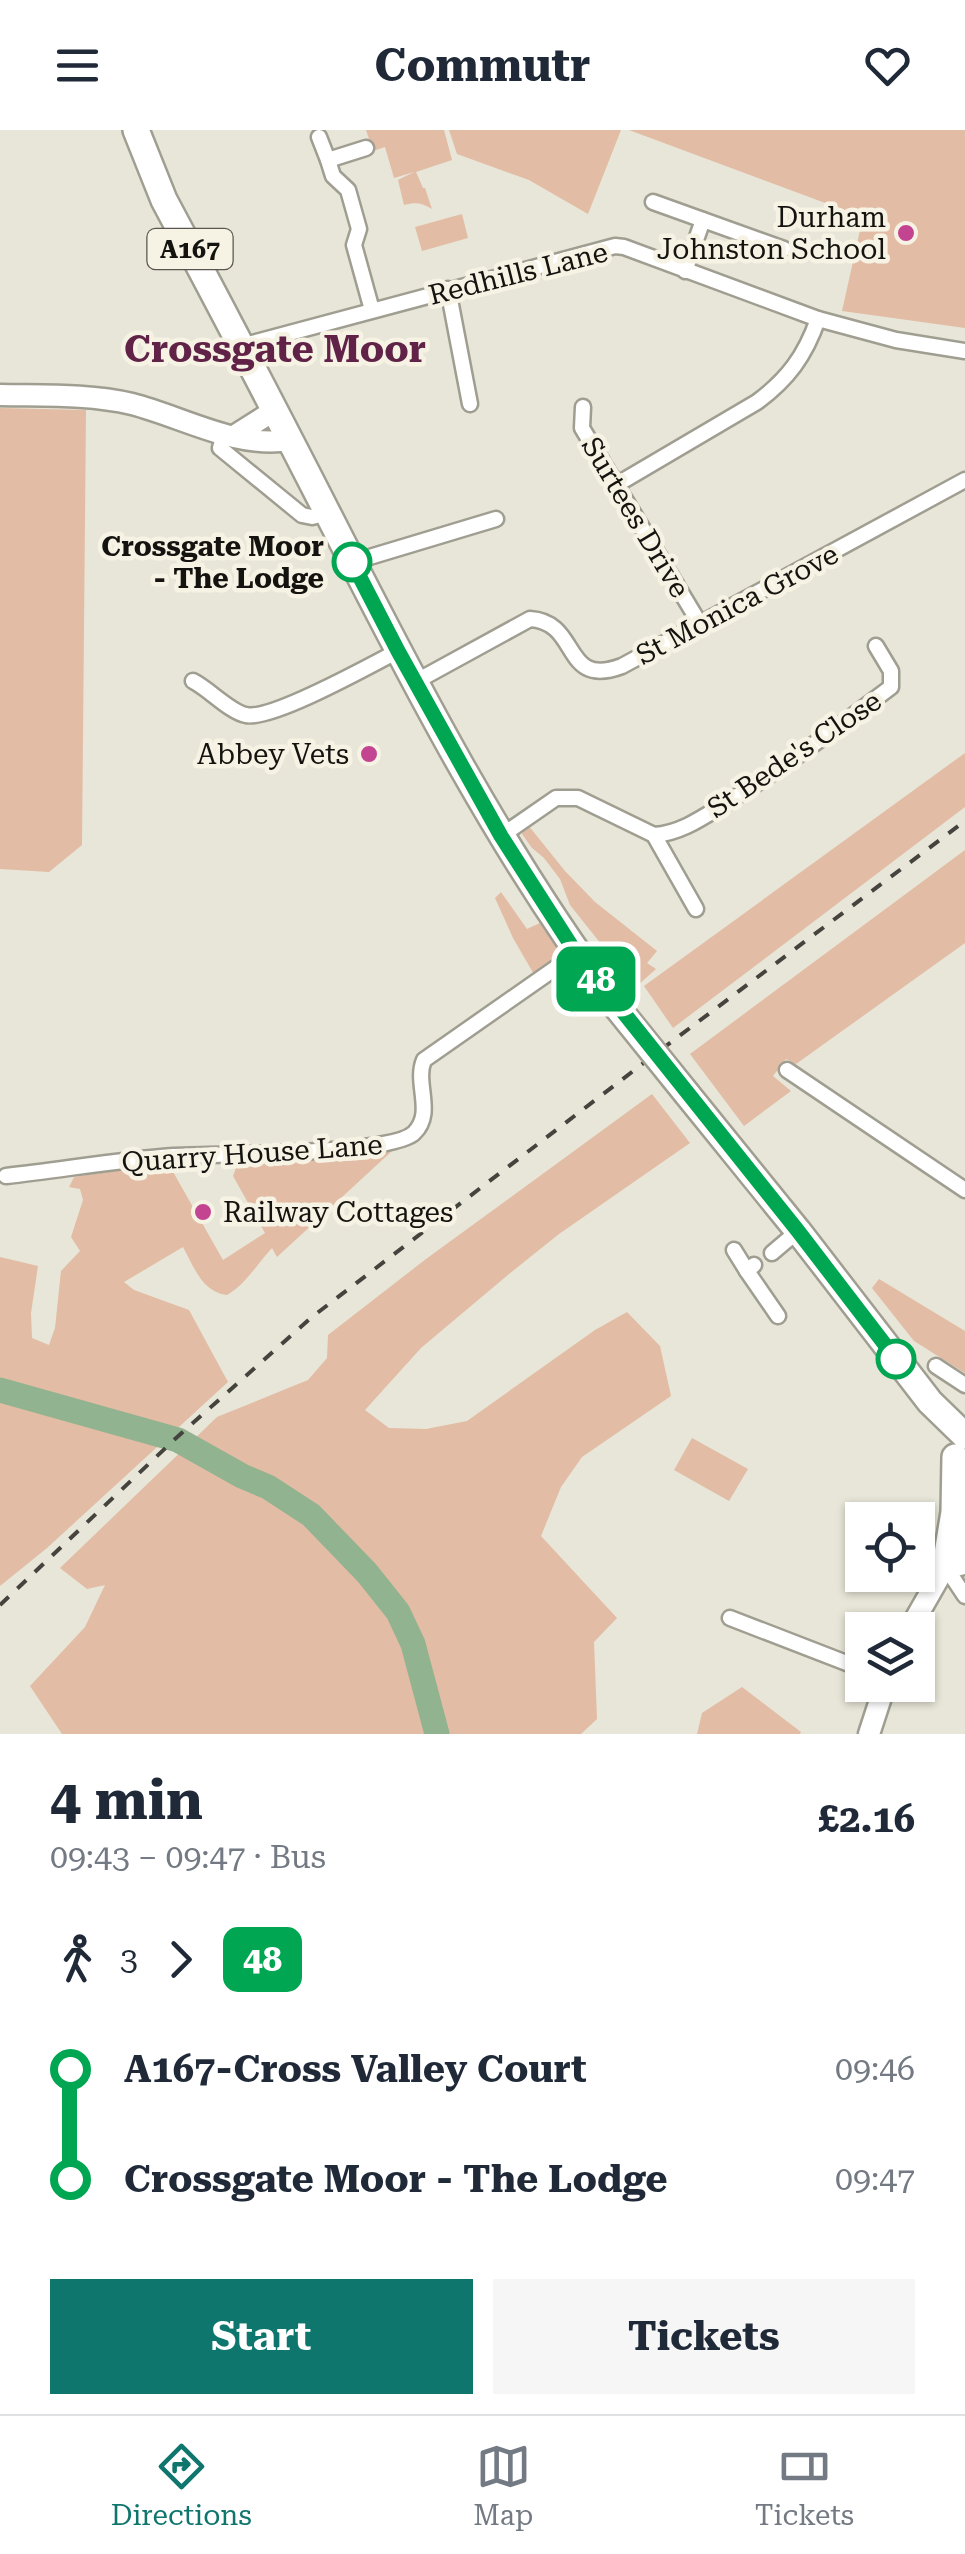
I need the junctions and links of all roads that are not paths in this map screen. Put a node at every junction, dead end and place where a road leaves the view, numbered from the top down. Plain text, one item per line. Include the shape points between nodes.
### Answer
1 (136, 130) edge
2 (319, 137) dead end
3 (366, 148) dead end
4 (328, 160) junction
5 (653, 202) dead end
6 (703, 220) junction
7 (784, 249) dead end
8 (685, 271) junction
9 (448, 290) junction
10 (372, 310) junction
11 (818, 319) junction
12 (241, 346) junction
13 (965, 351) edge
14 (0, 395) edge
15 (470, 404) dead end
16 (583, 406) dead end
17 (274, 410) junction
18 (229, 435) junction
19 (290, 440) junction
20 (965, 480) edge
21 (616, 485) junction
22 (328, 513) junction
23 (496, 519) dead end
24 (352, 562) junction
25 (700, 624) junction
26 (876, 646) dead end
27 (398, 651) junction
28 (193, 680) dead end
29 (415, 682) junction
30 (654, 835) junction
31 (501, 836) junction
32 (696, 908) dead end
33 (576, 953) junction
34 (787, 1070) dead end
35 (6, 1176) dead end
36 (965, 1190) edge
37 (798, 1231) junction
38 (734, 1250) dead end
39 (772, 1253) dead end
40 (778, 1316) dead end
41 (936, 1366) dead end
42 (965, 1385) edge
43 (962, 1445) edge
44 (965, 1532) edge
45 (965, 1548) edge
46 (955, 1564) edge
47 (965, 1596) edge
48 (922, 1612) edge
49 (730, 1618) dead end
50 (845, 1662) edge
51 (879, 1702) edge
52 (869, 1734) edge

1 - 12 highway, A167 via 164,200
2 - 4 street
3 - 4 street
4 - 10 street via 348,190
5 - 6 street
6 - 7 street
6 - 8 street
8 - 9 street, Redhills Lane via 615,246
8 - 11 street, Redhills Lane
9 - 10 street, Redhills Lane
9 - 15 street
10 - 12 street, Redhills Lane
11 - 13 street, Redhills Lane
11 - 21 street via 808,346 757,402
12 - 17 highway, A167
14 - 18 street via 102,398
16 - 21 street, Surtees Drive via 582,428
17 - 18 street
17 - 19 highway, A167
18 - 19 street
18 - 22 street via 220,448 302,515
19 - 22 highway, A167
20 - 25 street, St Monica Grove
21 - 25 street, Surtees Drive
22 - 24 highway, A167
23 - 24 street
24 - 27 highway, A167
25 - 29 street, St Monica Grove via 604,673 586,668 557,627 530,618
26 - 30 street, St Bede's Close via 891,671 891,688 763,780 687,826
27 - 28 street via 259,716 242,715
27 - 29 highway, A167
29 - 31 highway, A167
30 - 31 street via 566,796
30 - 32 street
31 - 33 highway, A167
33 - 35 street, Quarry House Lane via 424,1060 422,1122 403,1140 171,1156
33 - 37 highway, A167, bridge
34 - 36 street
37 - 39 street
37 - 43 highway, A167
38 - 40 street
41 - 42 street
43 - 46 highway
44 - 46 street
45 - 46 street
46 - 47 street
46 - 48 street
49 - 50 street
51 - 52 street

